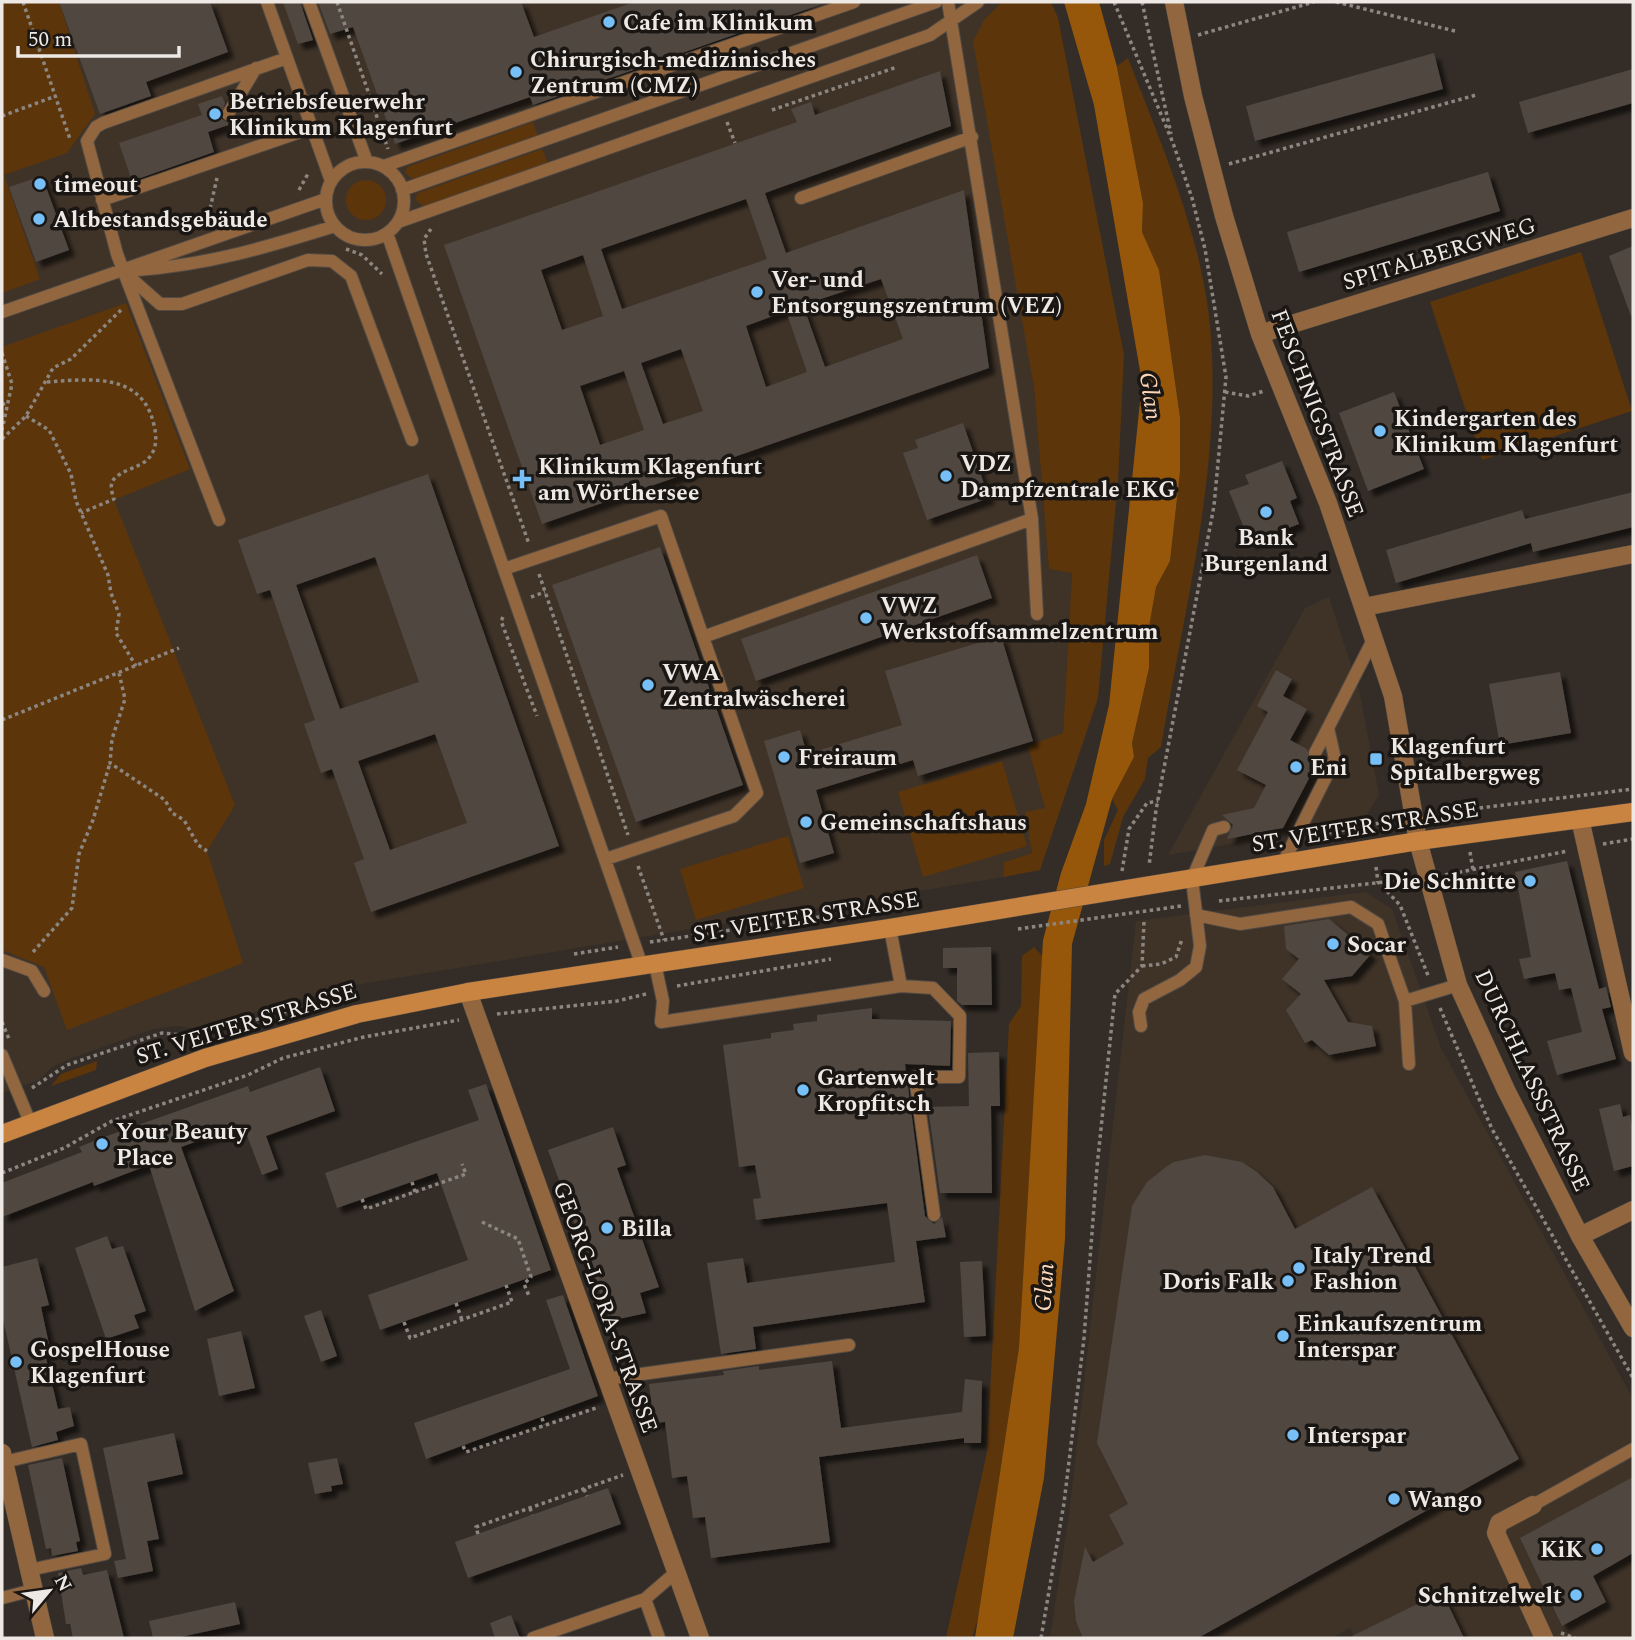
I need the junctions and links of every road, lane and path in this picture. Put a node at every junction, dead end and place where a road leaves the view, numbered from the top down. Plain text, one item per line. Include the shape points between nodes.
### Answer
1 (23, 2) edge
2 (267, 2) edge
3 (309, 2) edge
4 (337, 2) edge
5 (854, 2) edge
6 (936, 2) edge
7 (948, 2) edge
8 (978, 2) edge
9 (1114, 2) edge
10 (1142, 2) edge
11 (1314, 2) edge
12 (1336, 2) edge
13 (1173, 4) edge
14 (951, 21) junction
15 (1455, 32) dead end
16 (1182, 40) junction
17 (287, 58) junction
18 (904, 64) dead end
19 (256, 68) junction
20 (1476, 95) dead end
21 (56, 96) junction
22 (766, 112) dead end
23 (228, 114) dead end
24 (2, 116) edge
25 (741, 120) dead end
26 (716, 128) dead end
27 (305, 131) junction
28 (972, 137) junction
29 (1173, 143) junction
30 (72, 144) dead end
31 (389, 151) dead end
32 (222, 159) junction
33 (367, 162) junction
34 (384, 166) junction
35 (1212, 169) junction
36 (331, 181) junction
37 (402, 190) junction
38 (297, 193) dead end
39 (801, 198) dead end
40 (326, 199) junction
41 (102, 200) junction
42 (1633, 218) edge
43 (213, 221) dead end
44 (398, 222) junction
45 (335, 226) junction
46 (432, 228) dead end
47 (387, 233) junction
48 (122, 271) junction
49 (132, 298) junction
50 (2, 312) edge
51 (1260, 334) junction
52 (2, 353) edge
53 (47, 382) junction
54 (1281, 386) junction
55 (1225, 391) junction
56 (8, 401) junction
57 (2, 405) edge
58 (26, 416) junction
59 (2, 430) edge
60 (2, 439) edge
61 (412, 439) dead end
62 (81, 513) junction
63 (1032, 519) junction
64 (219, 520) dead end
65 (1633, 554) edge
66 (534, 559) junction
67 (504, 569) junction
68 (1364, 607) junction
69 (1037, 614) dead end
70 (1375, 636) junction
71 (703, 637) junction
72 (179, 648) dead end
73 (136, 666) junction
74 (119, 673) junction
75 (2, 720) edge
76 (1328, 728) junction
77 (1315, 753) dead end
78 (110, 763) junction
79 (1158, 802) junction
80 (1633, 812) edge
81 (1580, 819) junction
82 (1224, 827) dead end
83 (1633, 839) edge
84 (1418, 841) junction
85 (1586, 847) junction
86 (632, 850) junction
87 (207, 851) dead end
88 (606, 859) junction
89 (1283, 863) junction
90 (1149, 866) dead end
91 (1122, 873) dead end
92 (1427, 878) junction
93 (1192, 879) junction
94 (1378, 882) junction
95 (1180, 906) junction
96 (1195, 910) junction
97 (1181, 916) dead end
98 (1144, 922) dead end
99 (890, 928) junction
100 (1016, 929) dead end
101 (1184, 934) dead end
102 (664, 940) dead end
103 (838, 957) dead end
104 (2, 960) edge
105 (649, 965) junction
106 (19, 966) junction
107 (1142, 966) junction
108 (1458, 985) junction
109 (901, 986) junction
110 (661, 990) junction
111 (44, 991) dead end
112 (468, 992) junction
113 (1434, 992) junction
114 (1405, 1001) junction
115 (476, 1017) junction
116 (1141, 1026) dead end
117 (1633, 1052) edge
118 (2, 1055) edge
119 (1409, 1064) dead end
120 (30, 1122) junction
121 (2, 1134) edge
122 (462, 1164) dead end
123 (2, 1173) edge
124 (412, 1182) dead end
125 (415, 1192) junction
126 (362, 1199) dead end
127 (1633, 1210) edge
128 (934, 1215) dead end
129 (482, 1222) dead end
130 (1580, 1236) junction
131 (506, 1285) dead end
132 (529, 1296) dead end
133 (456, 1303) dead end
134 (462, 1320) junction
135 (404, 1322) dead end
136 (1633, 1328) edge
137 (849, 1345) dead end
138 (1633, 1378) edge
139 (606, 1379) junction
140 (614, 1401) junction
141 (542, 1419) dead end
142 (544, 1425) junction
143 (463, 1446) dead end
144 (1633, 1449) edge
145 (3, 1457) edge
146 (638, 1469) junction
147 (584, 1489) junction
148 (587, 1496) dead end
149 (1533, 1505) joint
150 (530, 1508) junction
151 (532, 1515) dead end
152 (478, 1534) dead end
153 (29, 1570) junction
154 (675, 1573) junction
155 (33, 1590) junction
156 (2, 1598) edge
157 (645, 1600) junction
158 (45, 1638) edge
159 (533, 1638) edge
160 (659, 1638) edge
161 (700, 1638) edge
162 (1041, 1638) edge
163 (1544, 1638) edge

1 - 21 path
2 - 17 lane
3 - 33 lane
4 - 31 path
5 - 34 lane
6 - 37 lane
7 - 14 lane
8 - 14 lane
9 - 29 path
10 - 29 path
11 - 16 path
12 - 15 path
13 - 16 street, FESCHNIGSTRASSE
14 - 28 lane
14 - 44 lane via 930,35
16 - 35 street, FESCHNIGSTRASSE
17 - 19 lane
17 - 27 lane
18 - 22 path
19 - 23 lane
19 - 41 lane via 96,127 88,141
20 - 35 path
21 - 24 path
21 - 30 path
25 - 26 path
27 - 32 lane
27 - 36 lane
27 - 38 path via 309,172
28 - 39 lane
28 - 63 lane
29 - 55 path via 1205,249
32 - 41 lane
32 - 43 path via 206,223
33 - 34 lane
33 - 36 lane via 346,167
34 - 37 lane
35 - 51 street, FESCHNIGSTRASSE
36 - 40 lane
37 - 44 lane via 404,206
40 - 45 lane
40 - 48 lane
41 - 48 lane
42 - 51 street, SPITALBERGWEG
44 - 47 lane
45 - 47 lane via 351,237 368,240
45 - 48 lane via 240,256 187,267
46 - 66 path via 424,239 426,254
47 - 67 lane
48 - 49 lane
48 - 50 lane
48 - 61 lane via 160,304 182,304 308,260 332,261 351,276
49 - 53 path via 71,359 53,368
49 - 64 lane
51 - 54 street, FESCHNIGSTRASSE
52 - 56 path via 12,384
53 - 58 path
53 - 62 path via 101,380 129,386 146,404 153,421 157,441 148,460 114,479 114,499
54 - 55 path via 1248,396
54 - 68 street, FESCHNIGSTRASSE
55 - 79 path via 1214,506
56 - 57 path
56 - 59 path
58 - 60 path
58 - 62 path via 49,430 71,474
62 - 73 path via 108,575 119,614 116,634
63 - 69 lane
63 - 71 lane
65 - 68 street
66 - 67 lane
66 - 71 lane via 661,516
66 - 86 path
67 - 88 lane
68 - 70 street, FESCHNIGSTRASSE
70 - 76 lane
70 - 84 street, FESCHNIGSTRASSE via 1393,696
71 - 86 lane via 757,793 734,816
72 - 73 path
73 - 74 path
74 - 75 path
74 - 78 path via 125,699 112,739
76 - 77 lane
76 - 89 lane via 1335,759
78 - 87 path via 165,800
78 - 106 path via 79,854 72,908
79 - 90 path
79 - 91 path via 1147,803 1129,829
80 - 81 main road, ST. VEITER STRASSE
81 - 84 main road, ST. VEITER STRASSE
81 - 85 street
82 - 93 lane via 1213,830
83 - 85 path
84 - 89 main road, ST. VEITER STRASSE
84 - 92 street, DURCHLASSSTRASSE
85 - 92 path
85 - 117 street
86 - 88 lane
86 - 102 path
88 - 105 lane
89 - 93 main road, ST. VEITER STRASSE
92 - 94 path
92 - 108 street, DURCHLASSSTRASSE
93 - 96 lane
93 - 99 main road, ST. VEITER STRASSE
94 - 96 path
94 - 113 path via 1400,905
95 - 96 path
95 - 97 path
95 - 100 path
96 - 114 lane via 1240,924 1351,906 1378,924
96 - 116 lane via 1200,946 1196,967 1144,999 1139,1012
98 - 107 path
99 - 105 main road, ST. VEITER STRASSE
99 - 109 lane
101 - 107 path via 1176,957
103 - 110 path
104 - 106 lane
105 - 110 lane
105 - 112 main road, ST. VEITER STRASSE
106 - 111 lane via 32,971
107 - 162 path via 1115,994 1084,1338 1064,1503
108 - 113 lane
108 - 130 street, DURCHLASSSTRASSE
109 - 110 lane via 661,1022
109 - 128 lane via 933,988 961,1016 959,1077 915,1077
110 - 115 path via 617,1001
112 - 115 street, GEORG-LORA-STRASSE
112 - 120 main road, ST. VEITER STRASSE via 357,1014 217,1055
113 - 114 lane
113 - 138 path via 1492,1129
114 - 119 lane
115 - 123 path via 364,1037 283,1058 112,1121 64,1148
115 - 139 street, GEORG-LORA-STRASSE
118 - 120 lane
120 - 121 main road, ST. VEITER STRASSE
122 - 125 path via 466,1174
124 - 125 path
125 - 126 path via 366,1209
127 - 130 street
129 - 132 path via 518,1239 531,1277 524,1284
130 - 136 street, DURCHLASSSTRASSE
131 - 134 path via 512,1302
133 - 134 path
134 - 135 path via 410,1338
137 - 139 lane
139 - 140 street, GEORG-LORA-STRASSE
140 - 142 path
140 - 146 street, GEORG-LORA-STRASSE
141 - 142 path
142 - 143 path via 466,1452
144 - 149 lane
145 - 153 street
145 - 153 lane via 81,1444 105,1554
146 - 147 path
146 - 154 street, GEORG-LORA-STRASSE
147 - 148 path
147 - 150 path
149 - 163 street via 1499,1523 1496,1533
150 - 151 path
150 - 152 path via 476,1527
153 - 155 street
154 - 157 lane
154 - 161 street, GEORG-LORA-STRASSE
155 - 156 lane
155 - 158 street
157 - 159 lane
157 - 160 lane

